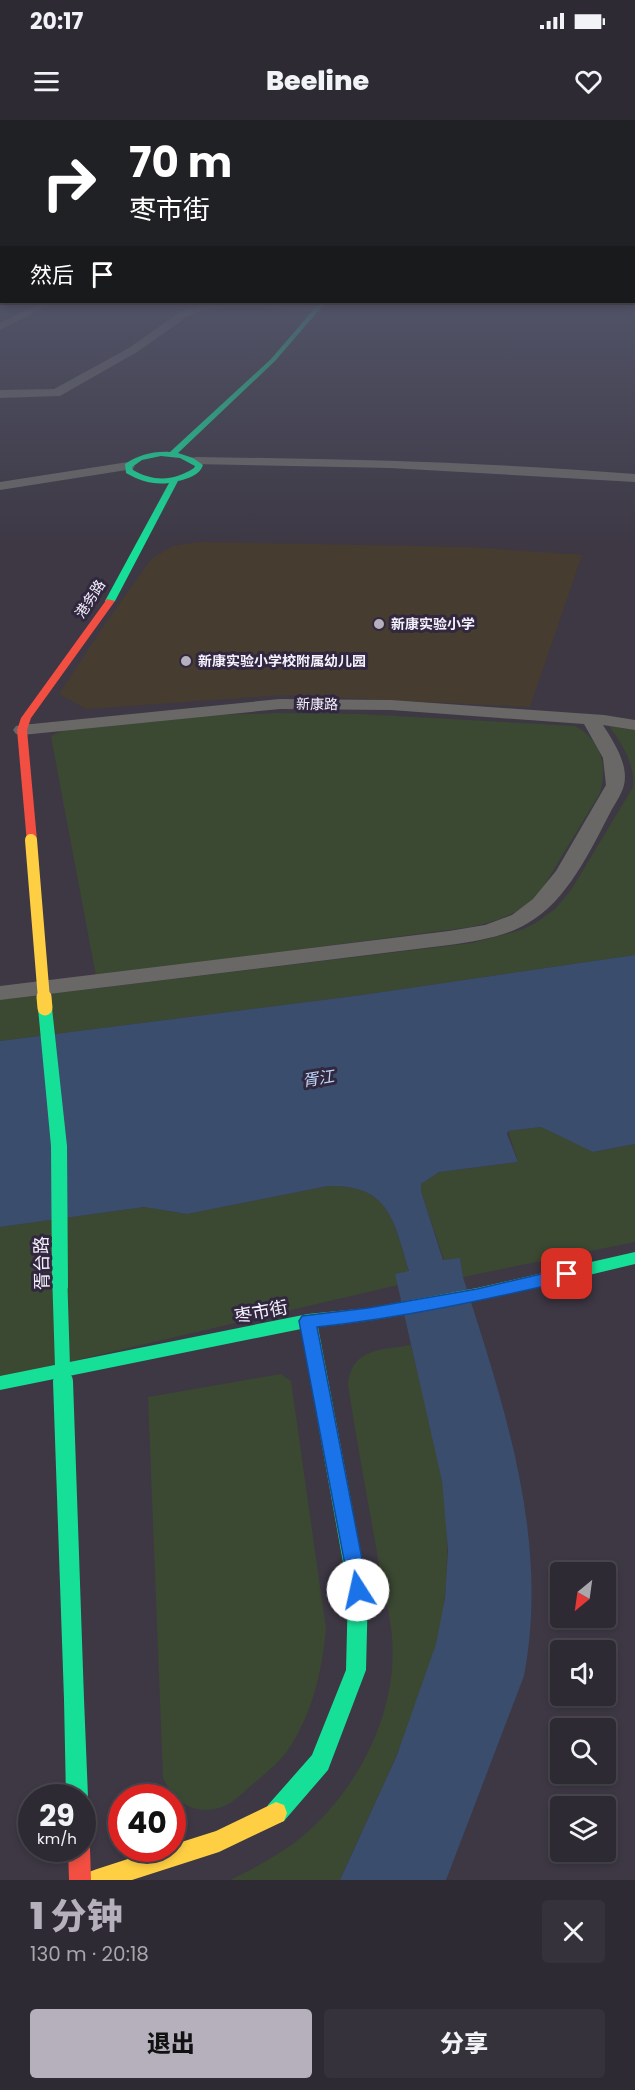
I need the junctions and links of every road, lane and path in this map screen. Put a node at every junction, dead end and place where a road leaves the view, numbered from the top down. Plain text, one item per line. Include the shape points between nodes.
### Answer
1 (75, 382) edge
2 (249, 382) edge
3 (0, 394) edge
4 (173, 454) junction
5 (196, 461) junction
6 (128, 466) junction
7 (635, 478) edge
8 (176, 479) junction
9 (0, 486) edge
10 (590, 719) junction
11 (635, 725) edge
12 (17, 730) junction
13 (0, 993) edge
14 (635, 1258) edge
15 (308, 1321) junction
16 (0, 1383) edge
17 (77, 1784) edge
18 (79, 1862) edge
19 (80, 1880) edge
20 (97, 1880) edge

1 - 3 street via 56,393
2 - 4 street
4 - 5 street
4 - 6 street via 149,455
5 - 7 street via 390,464
5 - 8 street via 198,469
6 - 8 street via 141,478
6 - 9 street
8 - 12 street, 港务路 via 108,605
10 - 11 street, 新康路
10 - 12 street, 新康路 via 390,705 280,704
10 - 13 street via 611,754 616,769 615,785 545,899 510,924 449,938
12 - 17 street, 胥台路, bridge via 59,1146
14 - 15 street, 枣市街 via 477,1295 368,1315
15 - 16 street, 枣市街
15 - 20 street via 358,1590 356,1670 320,1762 274,1815 219,1841
18 - 19 street

